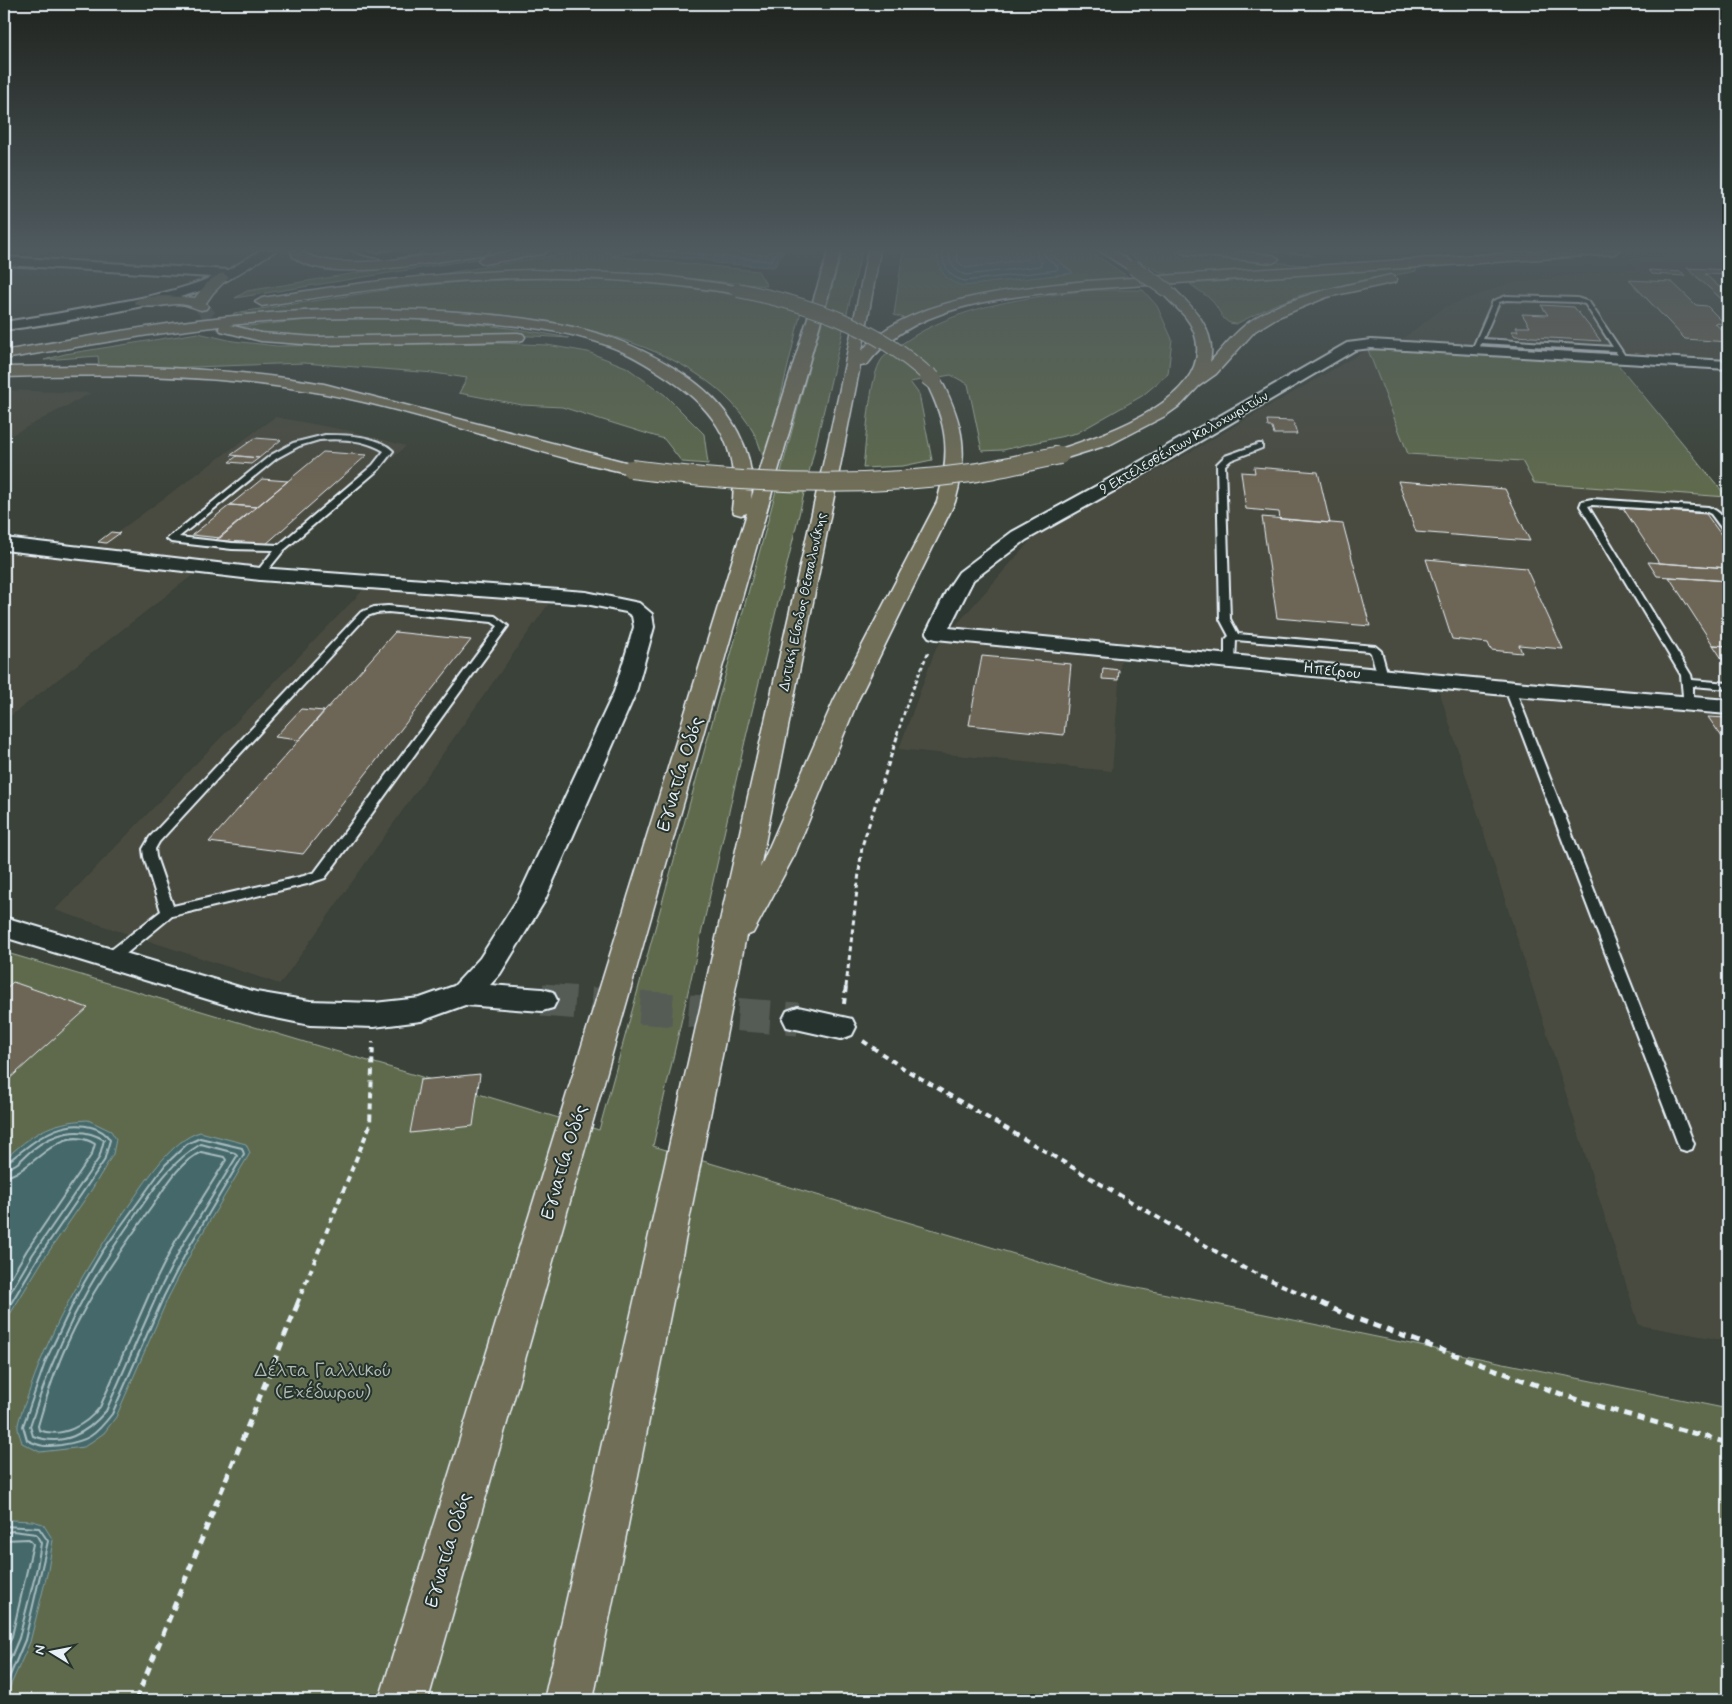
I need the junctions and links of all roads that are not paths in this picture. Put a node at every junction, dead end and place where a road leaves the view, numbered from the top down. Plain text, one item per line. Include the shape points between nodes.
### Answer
1 (87, 330) edge
2 (163, 330) edge
3 (232, 330) tunnel mouth
4 (558, 330) edge
5 (812, 330) edge
6 (859, 330) edge
7 (861, 330) edge
8 (896, 330) edge
9 (1200, 330) edge
10 (1248, 330) edge
11 (1484, 330) edge
12 (1605, 330) edge
13 (4, 343) edge
14 (1478, 345) junction
15 (1621, 354) junction
16 (4, 355) edge
17 (649, 360) junction
18 (1728, 365) edge
19 (4, 372) edge
20 (1193, 384) junction
21 (846, 398) junction
22 (1259, 446) dead end
23 (1728, 531) edge
24 (4, 544) edge
25 (281, 548) junction
26 (260, 574) junction
27 (725, 624) junction
28 (936, 633) joint
29 (1234, 637) junction
30 (1230, 661) junction
31 (1383, 676) junction
32 (1728, 686) edge
33 (1515, 689) junction
34 (1689, 693) junction
35 (1728, 707) edge
36 (168, 912) junction
37 (4, 927) edge
38 (728, 954) junction
39 (111, 958) junction
40 (464, 994) junction
41 (542, 1000) tunnel mouth
42 (798, 1019) tunnel mouth
43 (841, 1027) road end
44 (1686, 1144) dead end
45 (403, 1700) edge
46 (568, 1700) edge

1 - 13 highway
2 - 16 highway
3 - 17 highway via 261,337 316,341 544,339 586,344
4 - 17 highway via 630,349
5 - 27 highway
6 - 21 highway, Δυτική Είσοδος Θεσσαλονίκης
7 - 38 highway, bridge via 900,351 933,380 950,414 955,433 955,475 946,502 846,700 781,854
8 - 21 highway via 869,351
9 - 20 highway, bridge via 1204,356
10 - 20 highway via 1211,371
11 - 14 lane
12 - 15 lane
14 - 15 street, 9 Εκτελεσθέντων Καλοχωριτών
14 - 28 street, 9 Εκτελεσθέντων Καλοχωριτών via 1364,344 1348,348 1020,536 966,576
15 - 18 street, 9 Εκτελεσθέντων Καλοχωριτών
17 - 27 highway via 693,388 713,406 726,423 740,454 744,492 727,566
19 - 20 highway, bridge via 118,370 286,383 402,407 631,470 731,482 781,484 896,481 972,472 1060,455 1137,425 1176,401
21 - 38 highway, Δυτική Είσοδος Θεσσαλονίκης
22 - 29 lane via 1220,464 1226,619
23 - 34 lane via 1714,512 1708,510 1592,502 1584,506 1686,675
24 - 26 street
25 - 25 lane via 171,539 288,448 308,440 325,438 366,441 390,451 376,467
25 - 26 lane
26 - 40 street via 586,598 632,607 642,614 644,627 625,692 530,902 490,966
27 - 45 highway, Εγνατία Οδός
28 - 30 street, Ηπείρου
29 - 30 lane via 1230,640
29 - 31 lane via 1371,648 1376,651
30 - 31 street, Ηπείρου
31 - 33 street, Ηπείρου
32 - 34 lane
33 - 34 street, Ηπείρου
33 - 44 lane via 1513,697
34 - 35 street, Ηπείρου
36 - 36 lane via 307,880 320,874 503,626 500,622 388,609 364,614 154,840 149,849 150,857
36 - 39 lane
37 - 39 street
38 - 46 highway
39 - 40 street via 256,1003 310,1013 374,1015 422,1009
40 - 41 street
42 - 43 street

